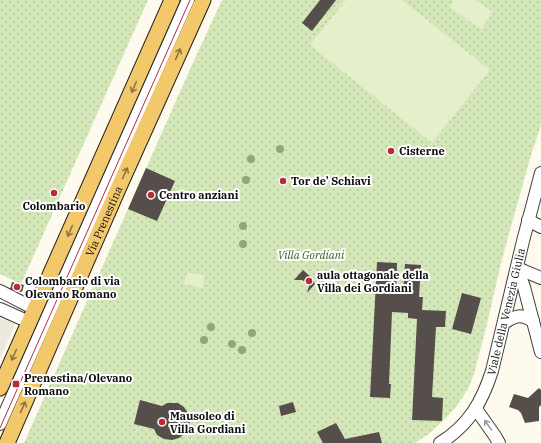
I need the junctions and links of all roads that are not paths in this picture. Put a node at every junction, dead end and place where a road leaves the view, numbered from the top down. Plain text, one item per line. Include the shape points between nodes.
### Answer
1 (172, 0) edge
2 (188, 0) edge
3 (203, 0) edge
4 (541, 173) edge
5 (538, 192) edge
6 (528, 220) junction
7 (541, 227) edge
8 (517, 268) junction
9 (541, 278) edge
10 (4, 296) edge
11 (0, 309) edge
12 (32, 316) junction
13 (533, 321) junction
14 (504, 323) junction
15 (541, 352) edge
16 (0, 388) edge
17 (476, 409) junction
18 (0, 424) edge
19 (444, 441) edge
20 (7, 443) edge
21 (499, 443) edge

1 -> 12 main road
2 - 18 street
20 -> 3 main road, Via Prenestina
4 - 5 street, Viale della Venezia Giulia
5 - 6 street, Viale della Venezia Giulia
6 - 7 street
6 - 8 street, Viale della Venezia Giulia
8 - 9 street
8 - 13 street
8 - 14 street, Viale della Venezia Giulia
10 - 12 street
11 - 12 street
12 -> 16 main road
13 - 14 street via 527,317 516,316
13 - 15 street
14 - 17 street, Viale della Venezia Giulia via 488,385
17 - 19 street, Viale della Venezia Giulia via 463,425
21 -> 17 street

